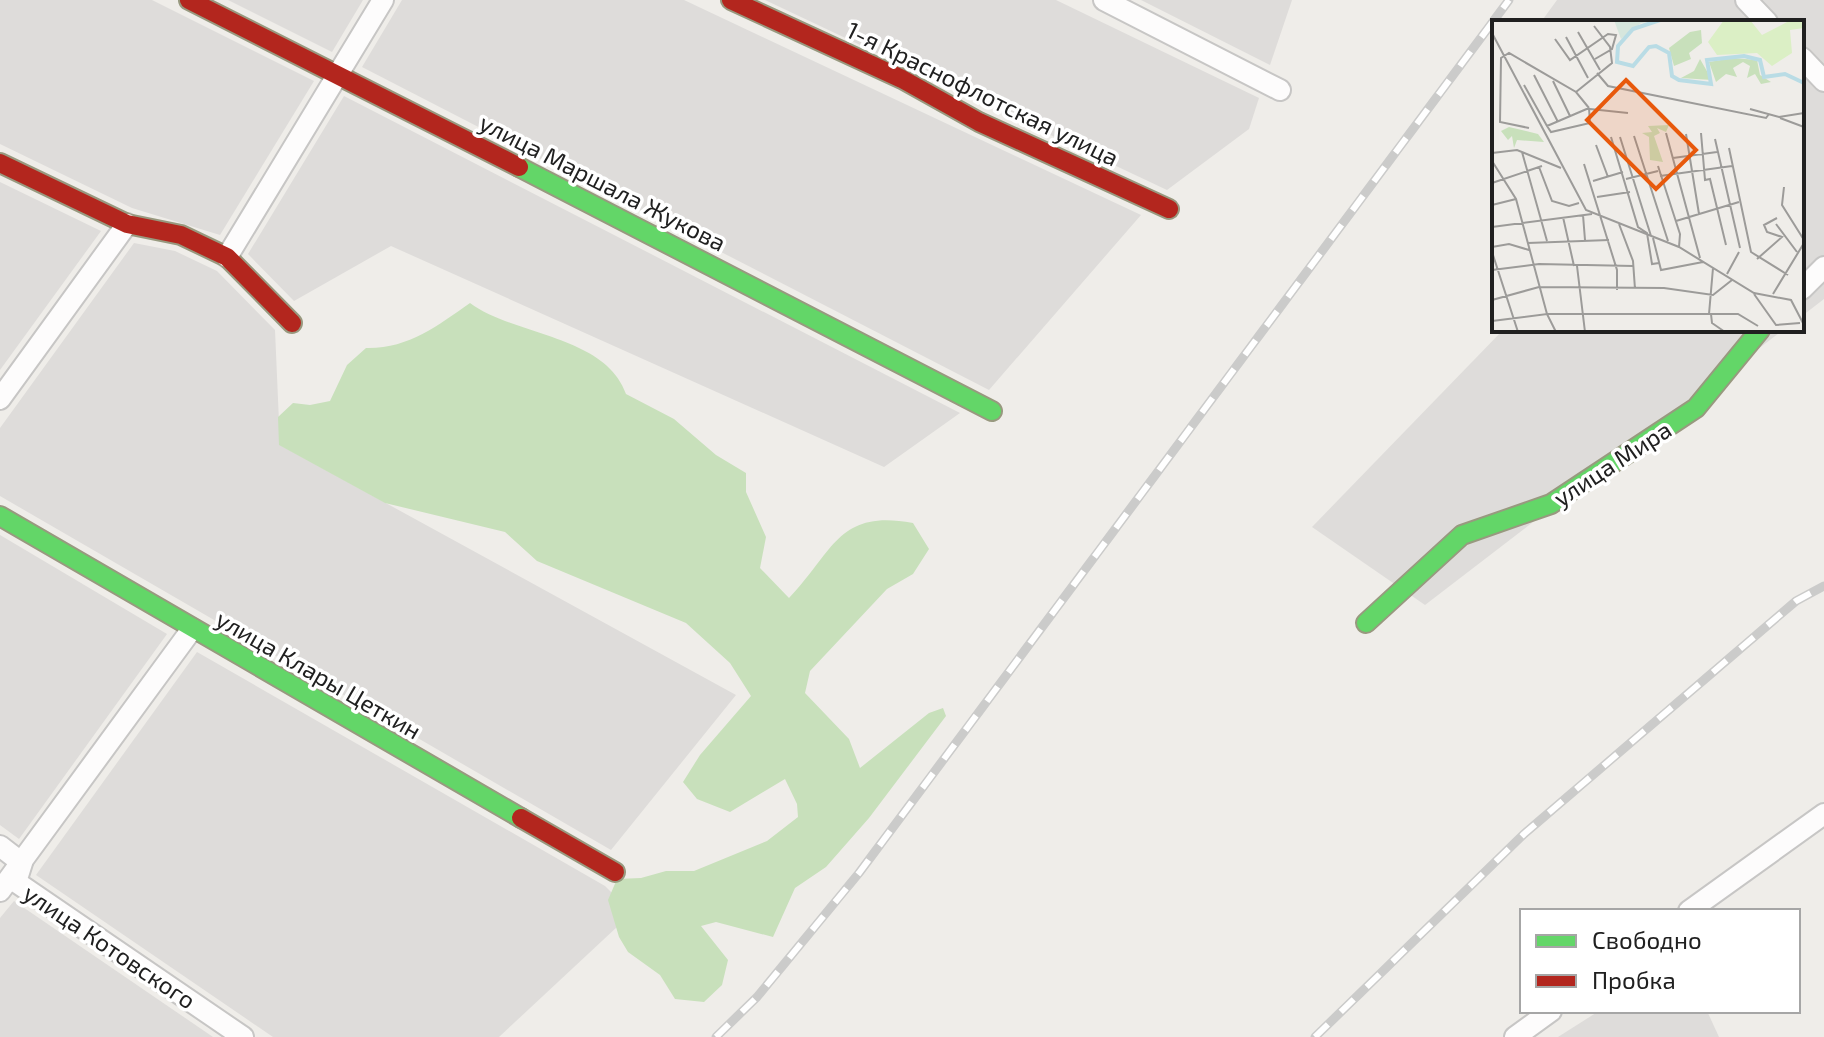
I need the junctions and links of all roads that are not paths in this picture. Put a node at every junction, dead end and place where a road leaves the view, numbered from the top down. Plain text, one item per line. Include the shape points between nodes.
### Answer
1 (189, 0) edge
2 (383, 0) edge
3 (731, 0) edge
4 (1104, 0) edge
5 (1746, 0) edge
6 (1765, 20) edge
7 (1804, 60) edge
8 (338, 74) junction
9 (1824, 81) edge
10 (1280, 90) dead end
11 (0, 163) edge
12 (1169, 209) dead end
13 (127, 224) junction
14 (227, 257) junction
15 (1824, 267) edge
16 (1804, 287) edge
17 (292, 323) dead end
18 (1758, 332) edge
19 (0, 399) edge
20 (992, 411) dead end
21 (0, 516) edge
22 (1366, 623) dead end
23 (192, 629) junction
24 (1824, 814) edge
25 (0, 846) edge
26 (22, 863) junction
27 (615, 872) dead end
28 (0, 891) edge
29 (1692, 909) edge
30 (1548, 1013) edge
31 (243, 1037) edge
32 (1515, 1037) edge

1 - 8 street, улица Маршала Жукова
2 - 8 street
3 - 12 street, 1-я Краснофлотская улица
4 - 10 street
5 - 6 street
7 - 9 street
8 - 14 street
8 - 20 street, улица Маршала Жукова
11 - 13 street
13 - 14 street via 181,235
13 - 19 street
14 - 17 street
15 - 16 street
18 - 22 street, улица Мира via 1696,408 1551,504 1462,535
21 - 23 street, улица Клары Цеткин
23 - 26 street
23 - 27 street, улица Клары Цеткин
24 - 29 street
25 - 26 street, улица Котовского
26 - 28 street
26 - 31 street, улица Котовского via 16,882
30 - 32 street

